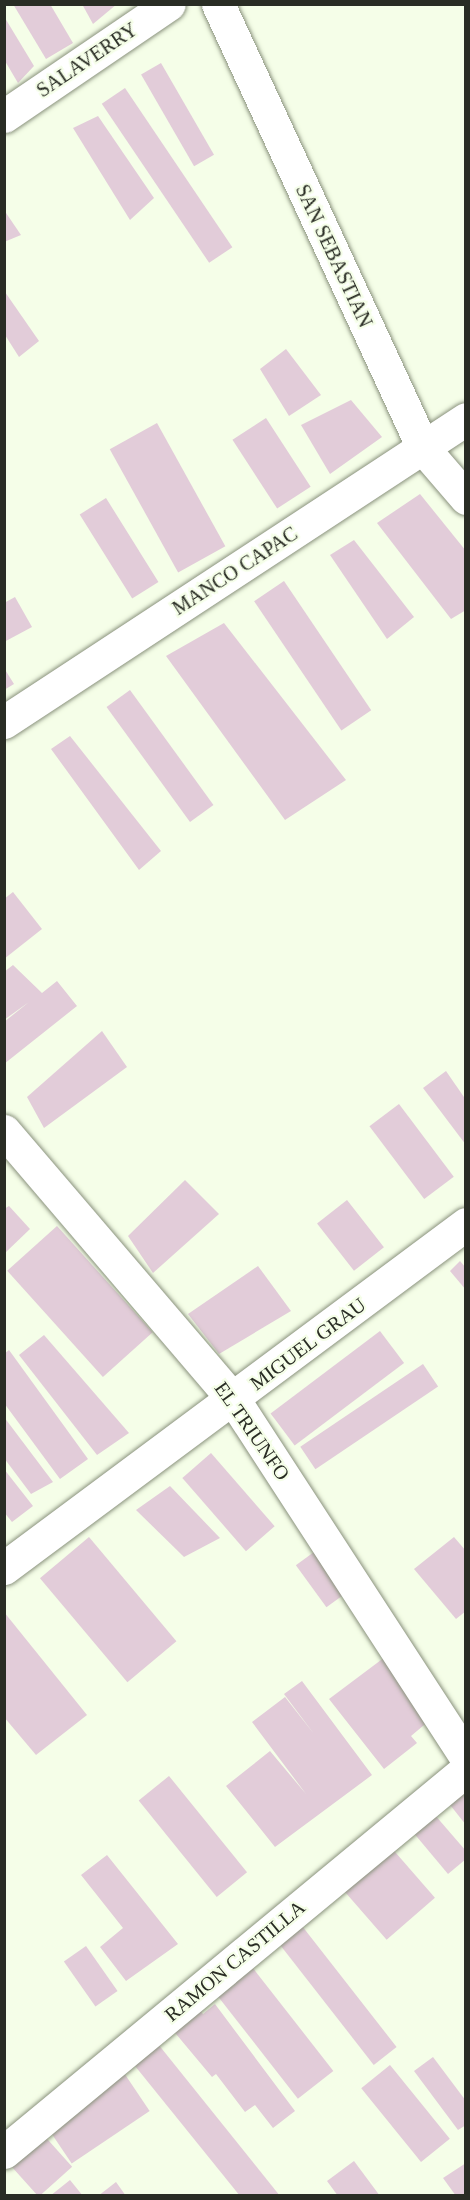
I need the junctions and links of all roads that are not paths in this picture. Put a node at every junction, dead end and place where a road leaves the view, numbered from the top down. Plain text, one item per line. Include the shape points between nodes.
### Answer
1 (169, 4) edge
2 (218, 4) edge
3 (4, 116) edge
4 (465, 419) edge
5 (423, 448) junction
6 (465, 498) edge
7 (4, 722) edge
8 (4, 1131) edge
9 (465, 1224) edge
10 (234, 1400) junction
11 (4, 1568) edge
12 (465, 1757) edge
13 (465, 1770) edge
14 (4, 2152) edge

1 - 3 street, SALAVERRY
2 - 5 street, SAN SEBASTIAN
4 - 5 street, MANCO CAPAC
5 - 6 street, SAN SEBASTIAN
5 - 7 street, MANCO CAPAC
8 - 10 street, EL TRIUNFO
9 - 10 street, MIGUEL GRAU
10 - 11 street, MIGUEL GRAU
10 - 12 street, EL TRIUNFO
13 - 14 street, RAMON CASTILLA

